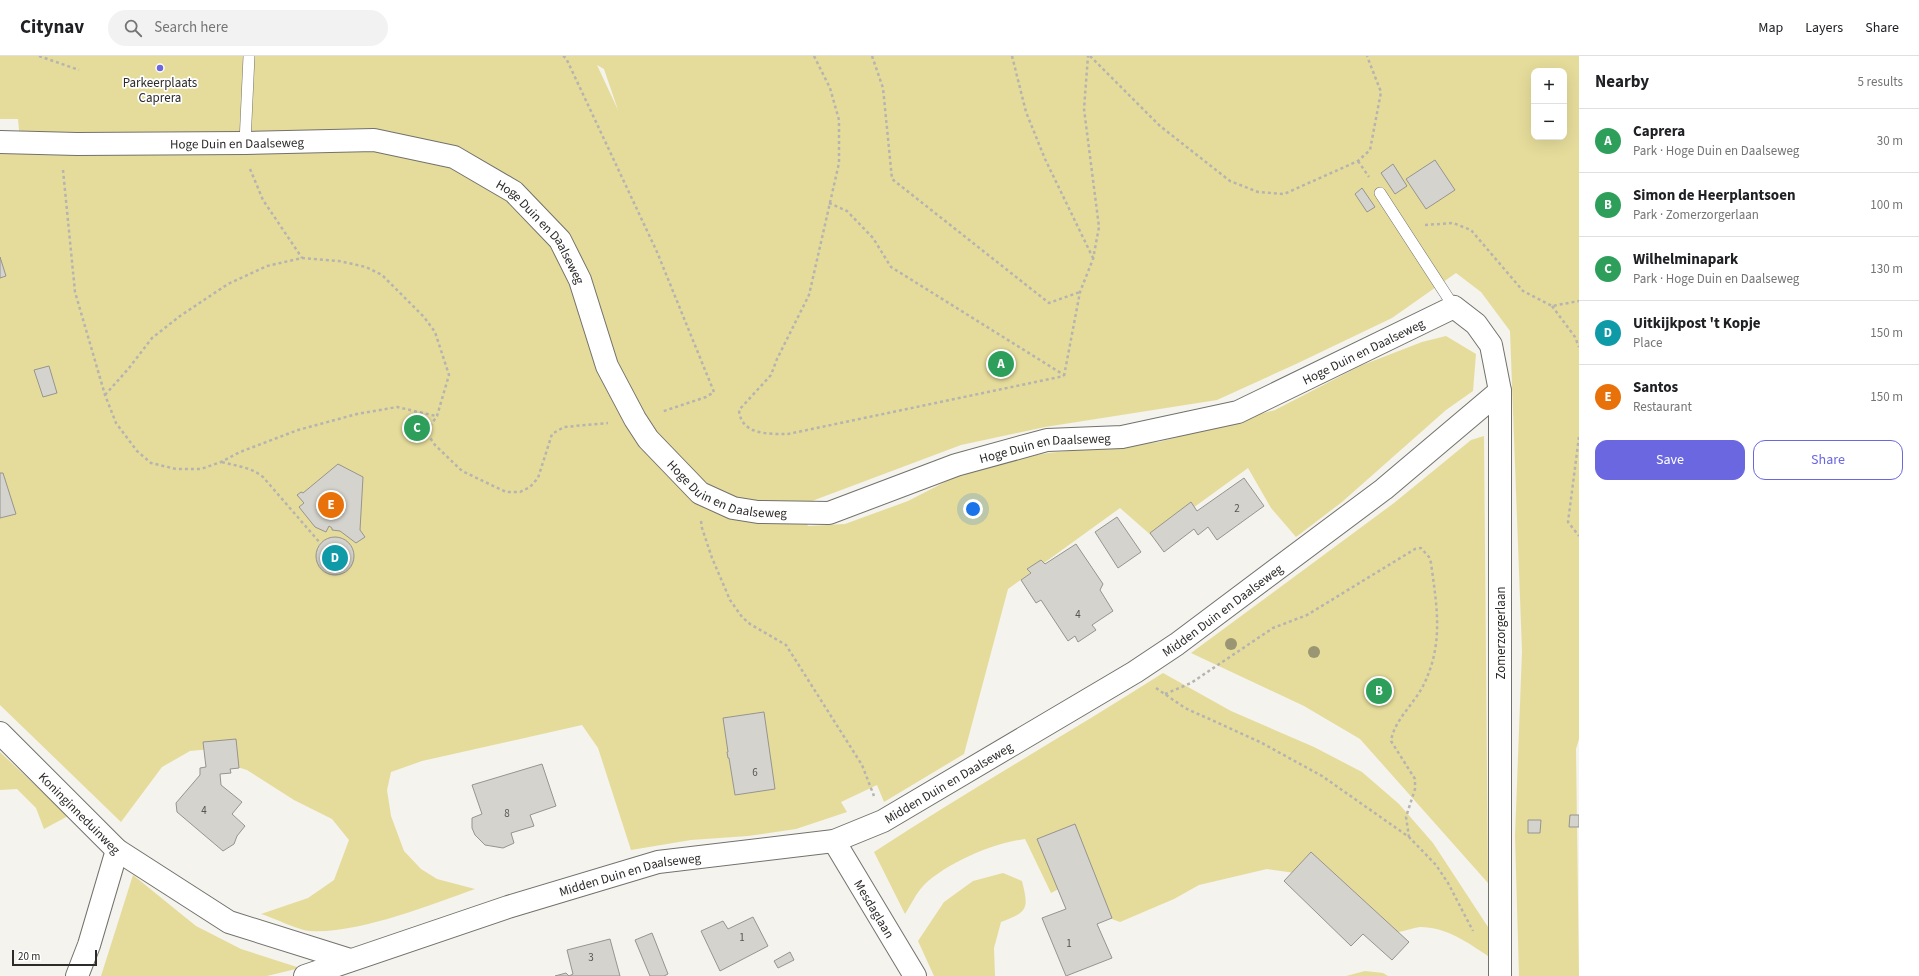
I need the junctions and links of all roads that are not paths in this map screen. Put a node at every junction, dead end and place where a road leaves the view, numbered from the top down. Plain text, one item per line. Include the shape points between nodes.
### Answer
1 (249, 56) edge
2 (0, 142) edge
3 (247, 153) junction
4 (1380, 193) dead end
5 (1454, 306) junction
6 (1500, 391) junction
7 (0, 733) edge
8 (834, 841) junction
9 (117, 850) junction
10 (350, 960) junction
11 (77, 976) edge
12 (305, 976) edge
13 (915, 976) edge
14 (1500, 976) edge

1 - 3 lane
2 - 3 street, Hoge Duin en Daalseweg
3 - 5 street, Hoge Duin en Daalseweg via 374,140 454,157 514,192 560,240 580,280 607,366 635,419 661,453 700,493 733,508 758,512 829,512 956,465 1047,440 1122,437 1238,412
4 - 5 lane
5 - 6 street, Zomerzorgerlaan via 1476,324 1491,345
6 - 8 street, Midden Duin en Daalseweg via 1384,489 1135,672 883,821
6 - 14 street, Zomerzorgerlaan
7 - 9 street, Koninginneduinweg
8 - 10 street, Midden Duin en Daalseweg via 658,862 508,907
8 - 13 street, Mesdaglaan
9 - 10 street via 229,922
9 - 11 street, Koninginneduinweg via 89,945
10 - 12 street, Midden Duin en Daalseweg

